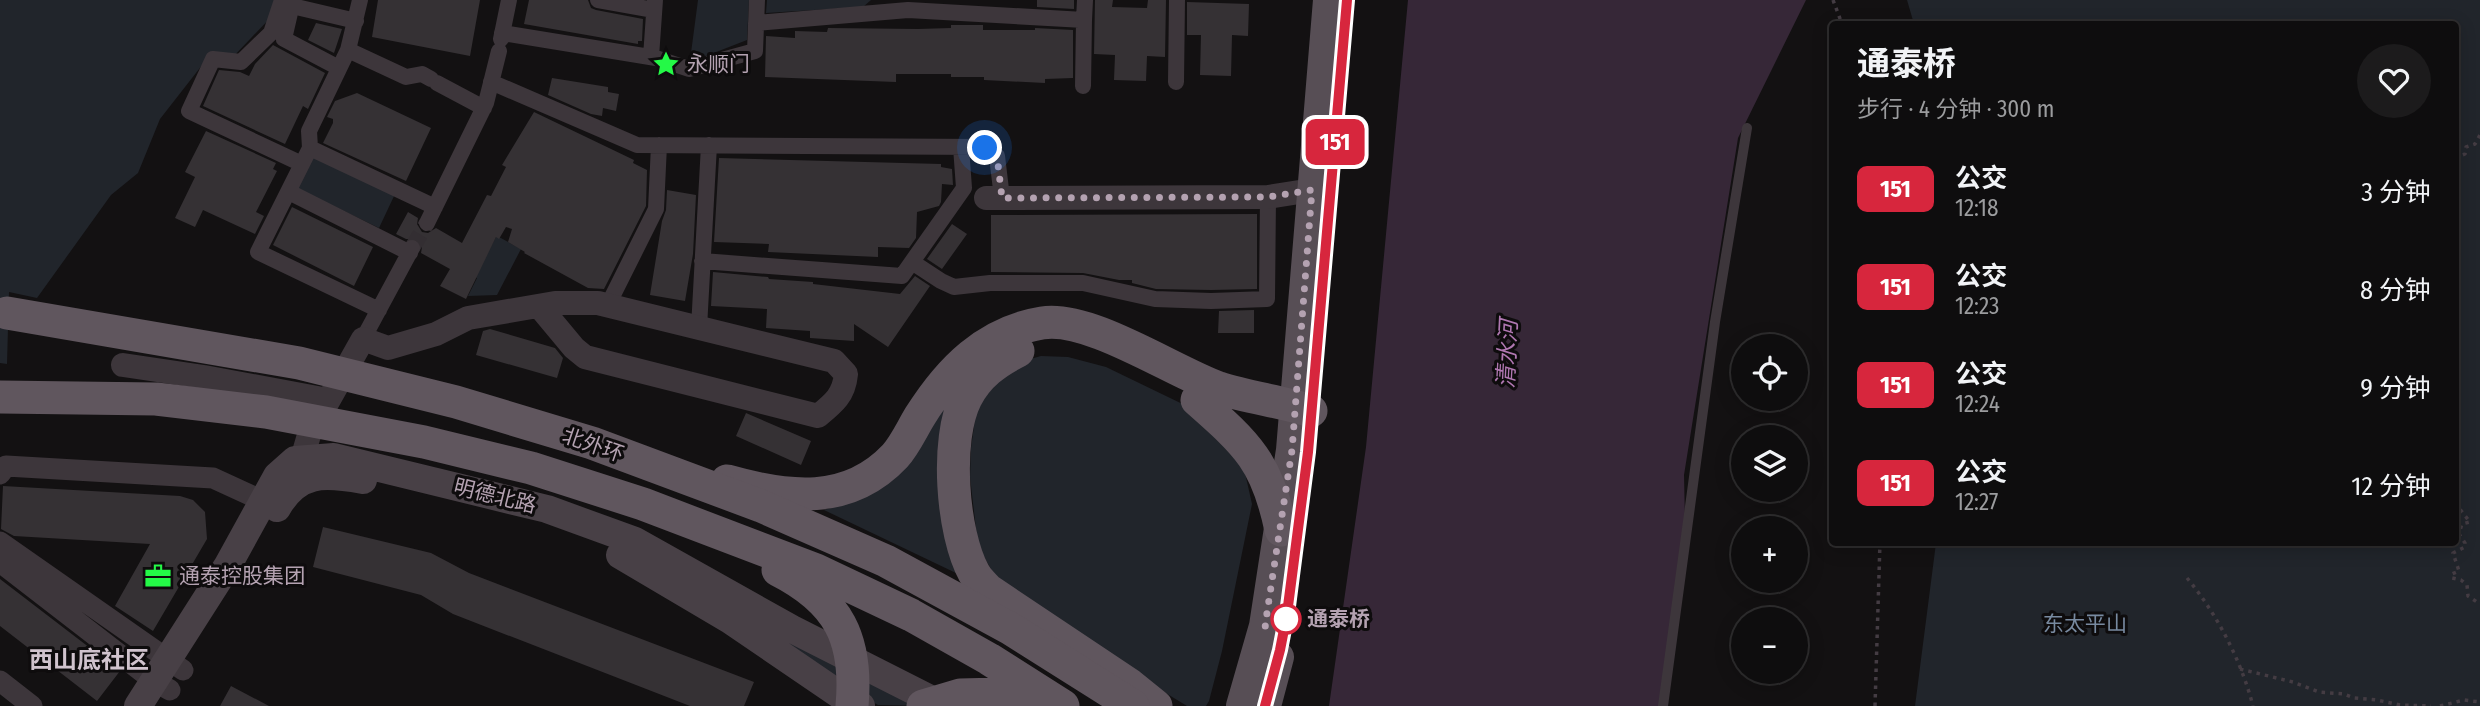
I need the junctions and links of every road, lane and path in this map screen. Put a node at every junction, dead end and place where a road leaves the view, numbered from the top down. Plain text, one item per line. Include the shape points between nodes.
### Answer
1 (360, 0) edge
2 (509, 0) edge
3 (598, 0) edge
4 (757, 0) edge
5 (1085, 0) edge
6 (1177, 0) edge
7 (1329, 0) edge
8 (1347, 0) edge
9 (1833, 0) edge
10 (289, 2) edge
11 (654, 5) edge
12 (886, 6) edge
13 (931, 6) edge
14 (1006, 8) edge
15 (1084, 20) junction
16 (1841, 21) edge
17 (356, 22) junction
18 (756, 23) junction
19 (278, 36) junction
20 (500, 41) junction
21 (348, 50) junction
22 (651, 57) junction
23 (340, 68) junction
24 (491, 82) junction
25 (1176, 82) dead end
26 (1083, 86) dead end
27 (484, 108) junction
28 (1747, 128) dead end
29 (2480, 135) edge
30 (659, 145) junction
31 (709, 145) junction
32 (961, 147) junction
33 (310, 148) junction
34 (2459, 156) edge
35 (302, 164) junction
36 (1312, 190) junction
37 (289, 192) junction
38 (1268, 197) junction
39 (994, 198) joint
40 (435, 207) junction
41 (427, 223) tunnel mouth
42 (702, 261) junction
43 (912, 262) junction
44 (608, 305) junction
45 (539, 306) junction
46 (379, 310) junction
47 (7, 313) dead end
48 (699, 328) junction
49 (363, 339) junction
50 (123, 365) dead end
51 (0, 397) edge
52 (328, 400) junction
53 (1197, 400) junction
54 (456, 402) junction
55 (1303, 419) junction
56 (424, 442) junction
57 (303, 469) junction
58 (0, 474) edge
59 (270, 505) junction
60 (2459, 508) edge
61 (1281, 530) junction
62 (2459, 534) edge
63 (2459, 534) edge
64 (0, 542) edge
65 (1880, 546) edge
66 (0, 562) edge
67 (2187, 578) dead end
68 (2480, 604) edge
69 (2240, 669) junction
70 (0, 681) edge
71 (167, 681) edge
72 (2480, 702) edge
73 (32, 706) edge
74 (138, 706) edge
75 (852, 706) edge
76 (861, 706) edge
77 (923, 706) edge
78 (944, 706) edge
79 (1049, 706) edge
80 (1063, 706) edge
81 (1133, 706) edge
82 (1156, 706) edge
83 (1242, 706) edge
84 (1265, 706) edge
85 (1663, 706) edge
86 (1875, 706) edge
87 (2253, 706) edge
88 (2431, 706) edge
89 (2440, 706) edge

1 - 17 street
2 - 20 street
3 - 11 street
4 - 18 street
5 - 15 street
6 - 25 street
7 - 36 main road
8 - 55 main road
9 - 16 path
10 - 17 street
10 - 19 street
11 - 22 street
12 - 13 street
12 - 18 street
13 - 14 street
14 - 15 street
15 - 26 street
17 - 21 street
18 - 22 street via 755,51 689,69
19 - 23 street
19 - 35 street via 241,62 213,59 189,111
20 - 22 street
20 - 24 street
21 - 23 street
21 - 27 street via 406,78 422,74
23 - 33 street via 309,131
24 - 27 street
24 - 30 street via 637,145
27 - 40 street
28 - 85 lane via 1715,322
29 - 34 path
30 - 31 street
30 - 44 street via 656,209
31 - 32 street
31 - 42 street
32 - 39 street via 985,148 997,156
32 - 43 street via 964,188
33 - 35 street
33 - 40 street
35 - 37 street
36 - 38 street
36 - 55 main road
37 - 46 street via 258,252
37 - 46 street via 411,251
38 - 39 street
38 - 43 street via 1267,299 1155,299 1083,284 990,283 954,288
40 - 41 street
42 - 43 street via 902,276
42 - 48 street
44 - 45 street
44 - 48 street
45 - 48 street via 585,357 818,416 845,388 846,374 834,361
45 - 49 street via 468,318 436,334 388,348
46 - 49 street
47 - 54 highway, 北外环, bridge via 299,363
49 - 52 street
50 - 52 street
51 - 56 highway, 北外环, bridge via 156,399 266,412
52 - 57 street via 309,435
53 - 55 highway
53 - 61 highway via 1232,430 1260,465 1274,495
53 - 82 highway via 1093,349 1031,345 998,361 979,378 966,399 955,443 957,508 974,575 988,590
54 - 55 highway, bridge via 591,433 760,491 819,495 855,485 896,455 948,375 980,347 1013,330 1067,322
54 - 81 highway, 北外环, bridge via 592,443 761,506 886,561 1011,629
55 - 61 main road
55 - 84 main road via 1287,614
56 - 75 highway, bridge via 663,523 751,556 796,579 826,604 843,629 850,647
56 - 80 highway, 北外环, bridge via 531,468 643,504 816,570 911,615
57 - 59 main road
57 - 76 main road, 明德北路 via 535,524 629,559
57 - 78 main road, 明德北路 via 334,457 533,506 635,541 792,629
58 - 59 street via 6,466 213,478
59 - 71 main road via 248,562
60 - 62 path via 2470,522 2462,524
61 - 83 main road via 1265,626
63 - 68 path via 2465,547 2453,553 2459,571 2452,578 2467,584 2468,596
64 - 71 street
65 - 86 path
66 - 71 street
67 - 69 path via 2205,600
69 - 87 path
69 - 88 path via 2319,692
70 - 73 street
71 - 74 main road
72 - 89 path via 2464,700
77 - 79 highway, bridge via 960,695 999,694

